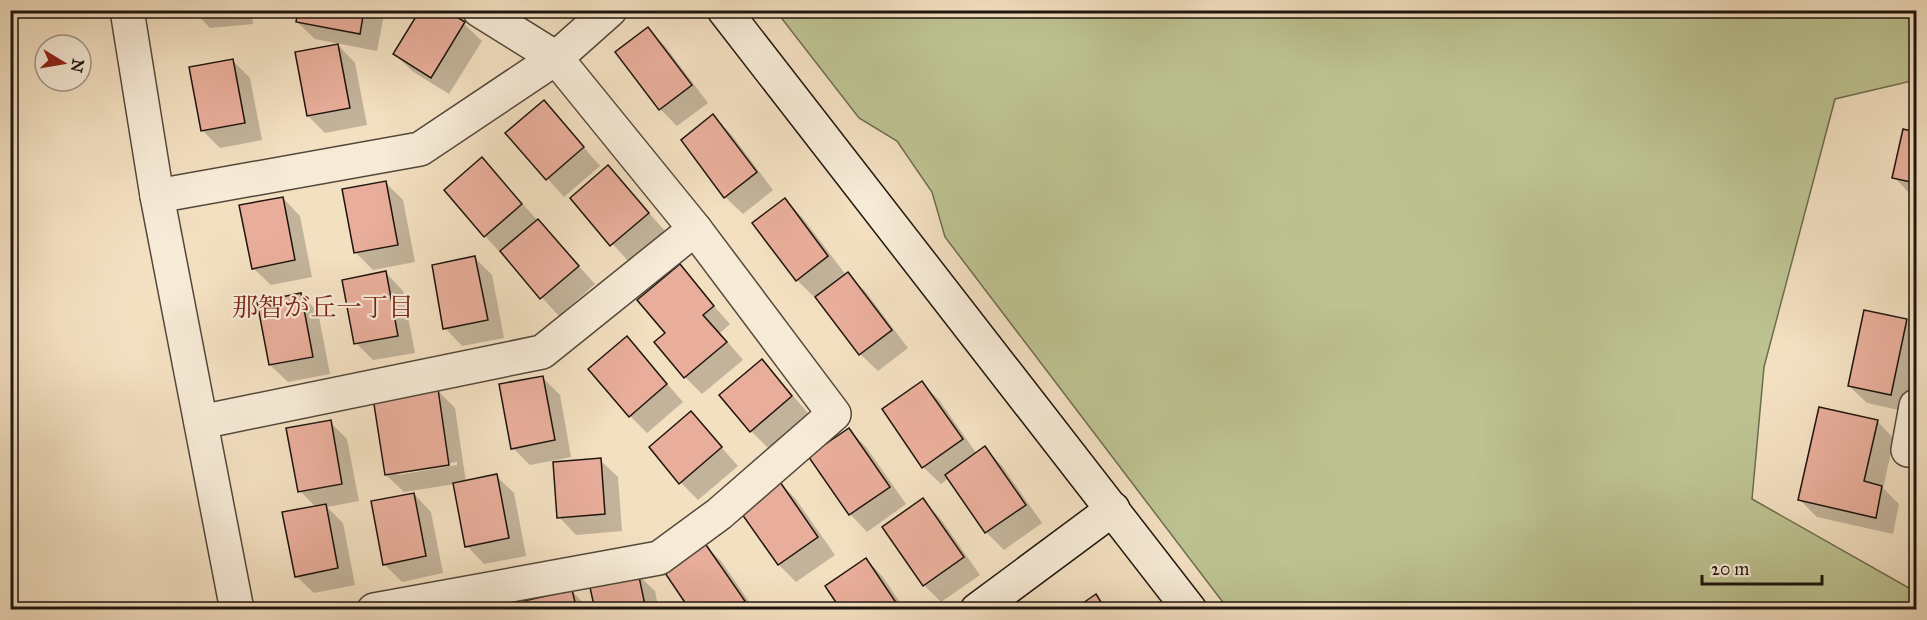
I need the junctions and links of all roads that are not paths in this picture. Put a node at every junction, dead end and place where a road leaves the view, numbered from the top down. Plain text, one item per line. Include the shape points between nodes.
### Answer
1 (127, 10) edge
2 (479, 10) edge
3 (610, 10) edge
4 (724, 10) edge
5 (556, 58) junction
6 (157, 196) junction
7 (695, 229) junction
8 (1917, 406) edge
9 (201, 422) junction
10 (1908, 450) dead end
11 (1113, 509) junction
12 (237, 609) edge
13 (374, 609) edge
14 (977, 609) edge
15 (1190, 609) edge

1 - 6 street
2 - 5 street
3 - 5 street
4 - 11 street
5 - 6 street via 420,149
5 - 7 street
6 - 9 street
7 - 9 street via 542,352
7 - 13 street via 834,414 719,514 659,558
8 - 10 street
9 - 12 street
11 - 14 street
11 - 15 street

